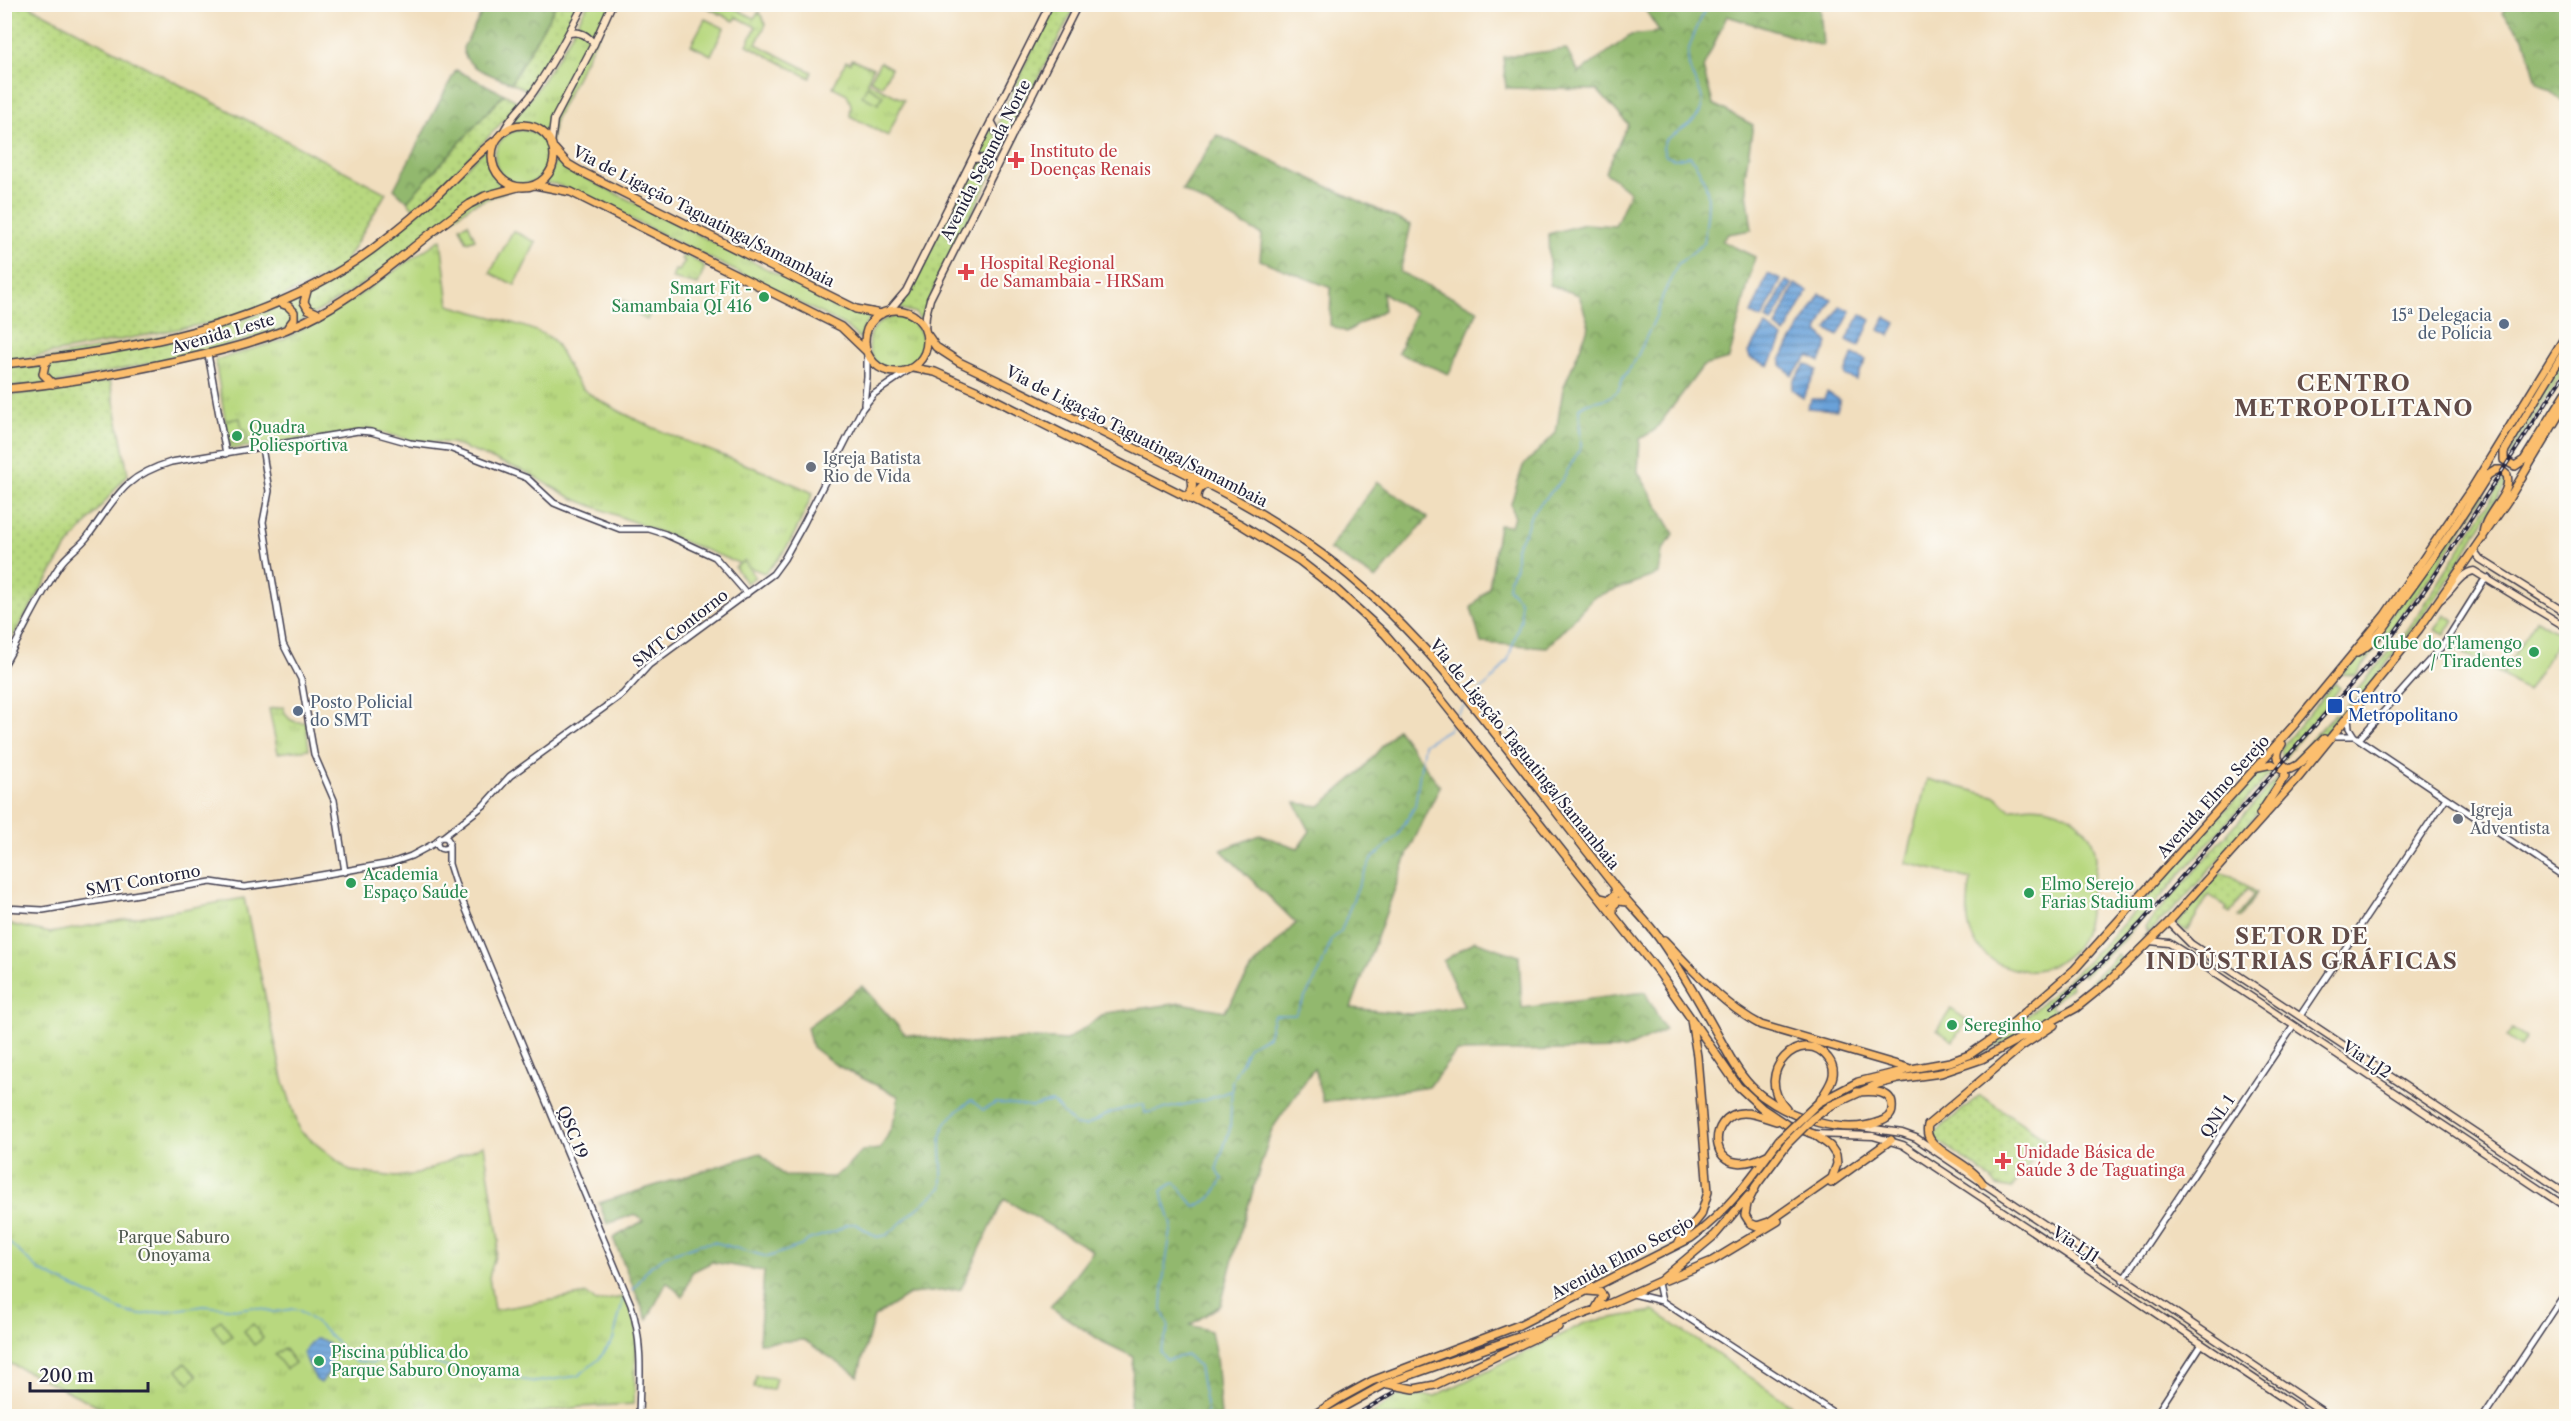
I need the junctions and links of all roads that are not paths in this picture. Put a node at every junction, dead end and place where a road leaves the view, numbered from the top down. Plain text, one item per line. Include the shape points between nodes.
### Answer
1 (584, 4) edge
2 (612, 4) edge
3 (1050, 4) edge
4 (1078, 4) edge
5 (569, 33) junction
6 (594, 44) junction
7 (991, 121) junction
8 (502, 133) junction
9 (1013, 134) junction
10 (497, 139) junction
11 (552, 145) junction
12 (973, 159) junction
13 (994, 172) junction
14 (535, 185) junction
15 (518, 187) junction
16 (308, 291) junction
17 (280, 303) junction
18 (885, 312) junction
19 (319, 314) junction
20 (286, 328) junction
21 (926, 332) junction
22 (2566, 334) edge
23 (2566, 349) edge
24 (867, 352) junction
25 (208, 354) junction
26 (50, 359) junction
27 (4, 364) edge
28 (911, 369) junction
29 (53, 384) junction
30 (4, 389) edge
31 (2566, 393) edge
32 (2566, 403) edge
33 (862, 409) junction
34 (262, 447) junction
35 (226, 454) junction
36 (1191, 476) junction
37 (1206, 484) junction
38 (1185, 496) junction
39 (1198, 502) junction
40 (2482, 538) junction
41 (2474, 551) junction
42 (2488, 578) junction
43 (2521, 585) junction
44 (747, 594) junction
45 (2438, 602) junction
46 (2566, 613) edge
47 (2566, 625) edge
48 (2353, 656) junction
49 (4, 665) edge
50 (2348, 716) junction
51 (2295, 724) junction
52 (2338, 728) junction
53 (2332, 735) junction
54 (2357, 737) junction
55 (2257, 767) junction
56 (2446, 798) junction
57 (2251, 829) junction
58 (447, 841) junction
59 (439, 846) junction
60 (449, 864) junction
61 (345, 872) junction
62 (2566, 878) edge
63 (1615, 886) junction
64 (1600, 898) junction
65 (1628, 902) junction
66 (4, 908) edge
67 (1613, 914) junction
68 (2169, 922) junction
69 (1657, 936) junction
70 (2150, 941) junction
71 (2271, 997) junction
72 (2260, 1004) junction
73 (2076, 1008) junction
74 (1690, 1015) junction
75 (2300, 1016) junction
76 (2292, 1027) junction
77 (2364, 1060) junction
78 (2374, 1066) junction
79 (2358, 1068) junction
80 (1911, 1069) junction
81 (2368, 1075) junction
82 (1857, 1092) junction
83 (1818, 1103) junction
84 (1790, 1113) junction
85 (1787, 1125) junction
86 (1861, 1127) junction
87 (1814, 1134) junction
88 (1891, 1140) junction
89 (1770, 1154) junction
90 (1957, 1167) junction
91 (2539, 1176) junction
92 (1952, 1177) junction
93 (2546, 1181) junction
94 (2533, 1185) junction
95 (1756, 1186) junction
96 (1985, 1186) junction
97 (2540, 1190) junction
98 (2566, 1193) edge
99 (1980, 1195) junction
100 (2566, 1207) edge
101 (1672, 1249) junction
102 (2123, 1280) junction
103 (1659, 1282) junction
104 (1586, 1291) junction
105 (2566, 1293) edge
106 (1633, 1294) junction
107 (1662, 1301) junction
108 (2156, 1302) junction
109 (2166, 1308) junction
110 (2149, 1309) junction
111 (1594, 1310) junction
112 (2159, 1316) junction
113 (2202, 1344) junction
114 (1385, 1384) junction
115 (4, 1413) edge
116 (13, 1416) edge
117 (639, 1416) edge
118 (1312, 1416) edge
119 (1327, 1416) edge
120 (1839, 1416) edge
121 (2155, 1416) edge
122 (2310, 1416) edge
123 (2329, 1416) edge
124 (2484, 1416) edge

1 - 5 main road
2 - 6 main road
3 - 7 main road, Avenida Segunda Norte
4 - 9 main road, Avenida Segunda Norte
5 - 6 main road via 582,33
5 - 8 main road
6 - 11 main road via 554,120
7 - 9 main road via 998,134
7 - 12 main road, Avenida Segunda Norte
8 - 10 main road
8 - 11 main road via 530,126 539,129
9 - 13 main road, Avenida Segunda Norte
10 - 15 main road via 491,156 496,173
10 - 16 main road, Avenida Leste via 405,223
11 - 14 main road via 553,165
11 - 18 main road, Via de Ligação Taguatinga/Samambaia via 568,164 580,171 742,254 856,309
12 - 13 main road via 987,158
12 - 18 main road, Avenida Segunda Norte via 906,291
13 - 21 main road, Avenida Segunda Norte via 930,299
14 - 15 main road
14 - 24 main road via 572,192 803,307 847,331
15 - 19 main road, Avenida Leste via 470,204 375,279
16 - 17 main road, Avenida Leste
16 - 19 main road via 304,302
17 - 20 main road via 294,312 294,319
17 - 26 main road, Avenida Leste via 192,331
18 - 21 main road via 907,311 921,322
18 - 24 main road via 869,326
19 - 20 main road, Avenida Leste
20 - 25 main road, Avenida Leste
21 - 28 main road via 925,352
21 - 36 main road, Via de Ligação Taguatinga/Samambaia via 936,346 959,362
22 - 48 main road, Avenida Elmo Serejo via 2447,525
23 - 31 main road via 2504,452 2508,464 2515,466 2524,460
24 - 28 main road via 880,369 898,373
24 - 33 street, SMT Contorno
25 - 29 main road, Avenida Leste
25 - 35 street
26 - 27 main road, Avenida Leste
26 - 29 main road via 43,374
28 - 33 street, SMT Contorno via 874,394
28 - 38 main road, Via de Ligação Taguatinga/Samambaia via 944,375
29 - 30 main road, Avenida Leste
32 - 40 main road, Avenida Elmo Serejo
33 - 44 street, SMT Contorno via 784,559 773,574
34 - 35 street
34 - 44 street via 358,431 449,448 527,478 566,508 620,529 649,529 712,555
34 - 61 street via 269,491 263,522 283,644 301,679 314,754 334,800
35 - 49 street via 171,462 141,475 115,495 87,537 61,563
36 - 37 main road, Via de Ligação Taguatinga/Samambaia
36 - 38 main road via 1193,487
37 - 39 main road via 1196,496
37 - 63 main road, Via de Ligação Taguatinga/Samambaia via 1274,521 1338,567 1396,618 1457,685
38 - 39 main road, Via de Ligação Taguatinga/Samambaia
39 - 64 main road, Via de Ligação Taguatinga/Samambaia via 1277,546 1337,590 1385,634
40 - 41 main road, Avenida Elmo Serejo
40 - 48 main road via 2486,521 2508,486 2507,475 2501,470 2488,475 2395,611 2365,648
41 - 43 main road
41 - 45 main road, Avenida Elmo Serejo
42 - 43 main road via 2499,575
42 - 45 main road via 2468,572
42 - 47 main road
42 - 54 street via 2444,644
43 - 46 main road
44 - 58 street, SMT Contorno via 649,665 623,694 517,771
45 - 50 main road, Avenida Elmo Serejo
48 - 51 main road, Avenida Elmo Serejo
50 - 52 main road, Avenida Elmo Serejo
50 - 54 street
51 - 52 main road via 2277,753 2290,769
51 - 55 main road, Avenida Elmo Serejo
52 - 53 main road, Avenida Elmo Serejo
53 - 54 street
53 - 57 main road, Avenida Elmo Serejo
54 - 56 street
55 - 57 main road via 2272,764 2285,776
55 - 80 main road, Avenida Elmo Serejo via 2124,917 2037,1004 1969,1055
56 - 62 street
56 - 75 street
57 - 68 main road, Avenida Elmo Serejo
58 - 59 street, SMT Contorno
58 - 59 street, SMT Contorno
58 - 60 street, QSC 19
59 - 60 street, QSC 19
59 - 61 street, SMT Contorno via 399,861
60 - 117 street, QSC 19 via 631,1305 641,1354
61 - 66 street, SMT Contorno via 244,887 211,882 43,910
63 - 64 main road via 1616,894 1609,900
63 - 65 main road, Via de Ligação Taguatinga/Samambaia
64 - 67 main road, Via de Ligação Taguatinga/Samambaia
65 - 67 main road via 1618,901
65 - 69 main road, Via de Ligação Taguatinga/Samambaia
67 - 74 main road, Via de Ligação Taguatinga/Samambaia
68 - 70 main road, Avenida Elmo Serejo
68 - 71 main road, Via LJ2 via 2191,944
69 - 80 main road via 1742,1015 1761,1025
69 - 84 main road, Via de Ligação Taguatinga/Samambaia via 1746,1082
70 - 72 main road, Via LJ2 via 2169,943
70 - 73 main road, Avenida Elmo Serejo
71 - 72 main road
71 - 75 main road, Via LJ2
72 - 76 main road, Via LJ2
73 - 82 main road, Avenida Elmo Serejo via 1962,1067 1898,1079
73 - 96 main road via 2022,1046 1928,1125 1930,1141 1977,1174
74 - 85 main road, Via de Ligação Taguatinga/Samambaia via 1738,1086
74 - 101 main road via 1708,1192 1701,1215
75 - 77 main road, Via LJ2
76 - 79 main road, Via LJ2
76 - 102 street, QNL 1
77 - 78 main road, Via LJ2
77 - 79 main road
78 - 81 main road
78 - 91 main road, Via LJ2
79 - 81 main road, Via LJ2
80 - 83 main road, Avenida Elmo Serejo via 1858,1082
81 - 94 main road, Via LJ2
82 - 86 main road via 1878,1091 1890,1099 1893,1109 1886,1119
82 - 95 main road, Avenida Elmo Serejo, bridge via 1812,1119 1787,1144
83 - 84 main road via 1833,1076 1831,1061 1813,1047 1790,1052 1773,1076 1776,1096
83 - 89 main road, Avenida Elmo Serejo, bridge via 1779,1140
84 - 86 main road, Via de Ligação Taguatinga/Samambaia via 1834,1125
85 - 87 main road, Via de Ligação Taguatinga/Samambaia
85 - 89 main road via 1744,1113 1721,1124 1718,1145 1731,1162 1746,1164
86 - 90 main road, Via LJ1 via 1916,1138
87 - 88 main road, Via LJ1
87 - 95 main road via 1836,1155 1835,1171 1825,1185 1757,1226 1745,1215
88 - 92 main road, Via LJ1
88 - 103 main road via 1763,1232 1704,1265
89 - 101 main road, Avenida Elmo Serejo via 1719,1215
90 - 92 main road
90 - 96 main road, Via LJ1
91 - 93 main road, Via LJ2
91 - 94 main road
92 - 99 main road, Via LJ1
93 - 97 main road
93 - 98 main road, Via LJ2
94 - 97 main road, Via LJ2
95 - 103 main road, Avenida Elmo Serejo via 1715,1235
96 - 99 main road
96 - 102 main road, Via LJ1
97 - 100 main road, Via LJ2
99 - 110 main road, Via LJ1
101 - 104 main road, Avenida Elmo Serejo
102 - 108 main road, Via LJ1
103 - 106 main road, Avenida Elmo Serejo
103 - 107 street
104 - 111 main road via 1602,1294
104 - 118 main road, Avenida Elmo Serejo via 1520,1325 1372,1381
105 - 124 street
106 - 107 street
106 - 111 main road, Avenida Elmo Serejo
107 - 120 street
108 - 109 main road, Via LJ1
108 - 110 main road
109 - 112 main road
109 - 123 main road, Via LJ1
110 - 112 main road, Via LJ1
111 - 114 main road, Avenida Elmo Serejo
111 - 114 main road via 1435,1385 1414,1389
112 - 113 main road, Via LJ1
113 - 121 street
113 - 122 main road, Via LJ1
114 - 119 main road, Avenida Elmo Serejo
115 - 116 street

